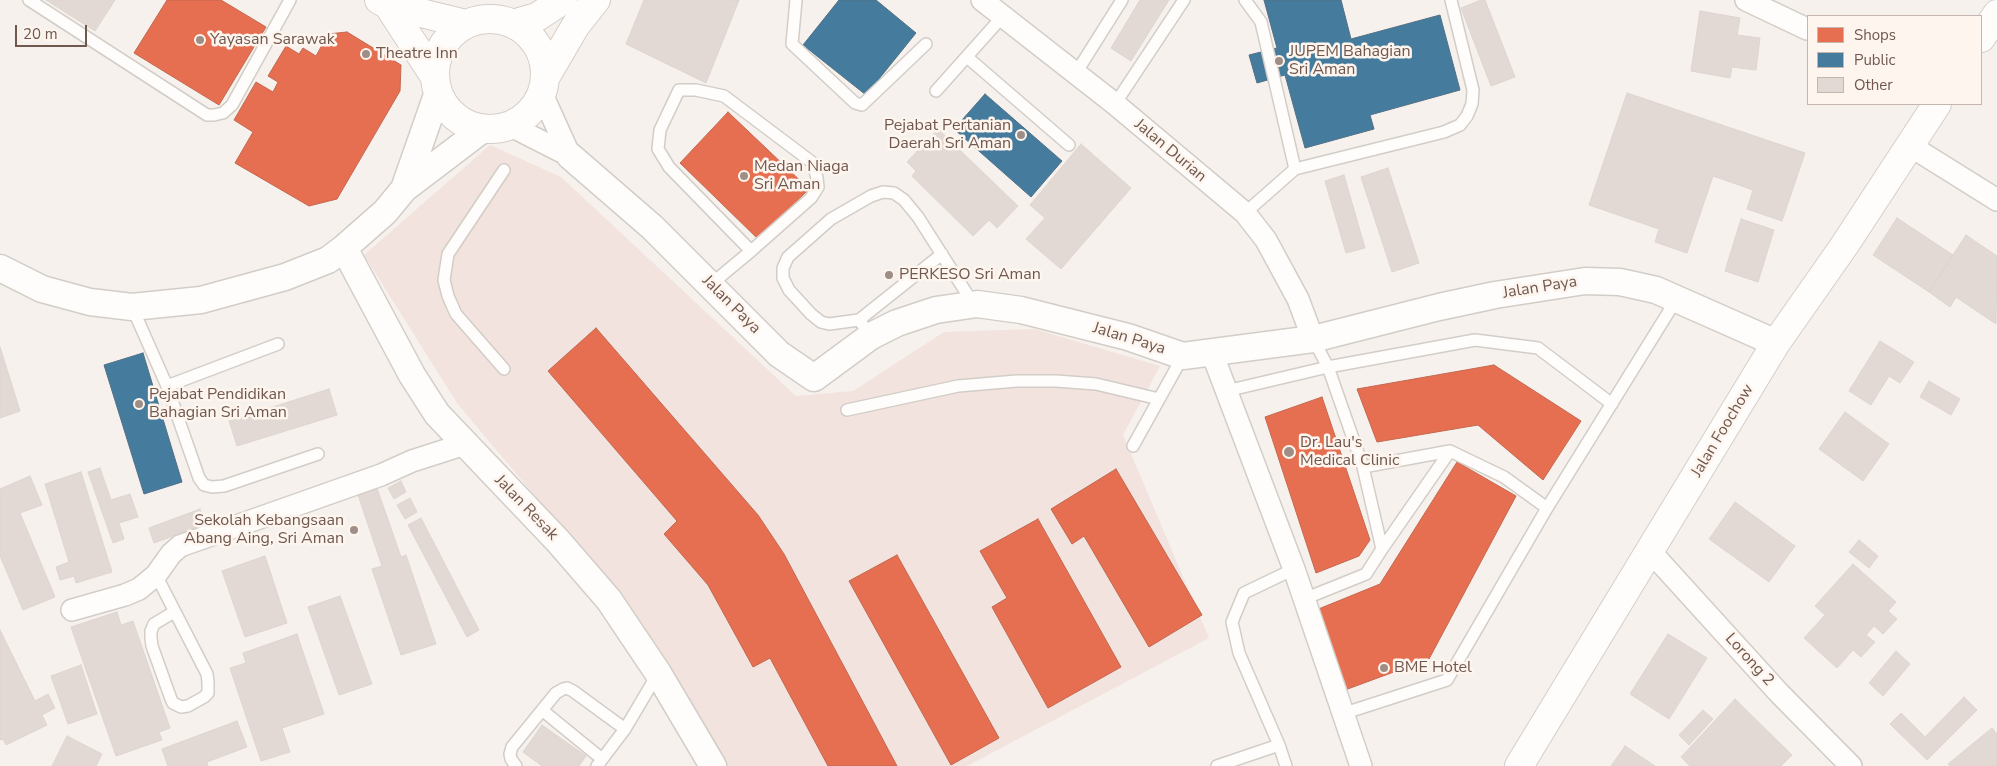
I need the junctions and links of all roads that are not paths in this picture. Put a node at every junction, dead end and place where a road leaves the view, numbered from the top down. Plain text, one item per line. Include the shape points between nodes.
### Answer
1 (29, 0) edge
2 (563, 0) edge
3 (596, 0) edge
4 (796, 0) edge
5 (982, 0) edge
6 (1184, 0) edge
7 (1245, 0) edge
8 (1451, 0) edge
9 (1746, 0) edge
10 (286, 2) edge
11 (1117, 2) edge
12 (383, 3) edge
13 (1997, 14) edge
14 (1003, 16) junction
15 (466, 24) junction
16 (514, 24) junction
17 (1807, 29) edge
18 (1982, 36) edge
19 (926, 44) dead end
20 (967, 57) junction
21 (1076, 73) junction
22 (437, 84) junction
23 (544, 86) junction
24 (936, 91) dead end
25 (1115, 104) junction
26 (1936, 105) edge
27 (511, 126) junction
28 (483, 129) junction
29 (1069, 145) dead end
30 (1909, 145) junction
31 (570, 156) junction
32 (1295, 169) junction
33 (504, 170) dead end
34 (404, 189) junction
35 (1997, 200) edge
36 (1245, 213) junction
37 (344, 248) junction
38 (751, 251) junction
39 (942, 254) junction
40 (0, 268) edge
41 (710, 285) junction
42 (1676, 300) junction
43 (974, 305) junction
44 (132, 307) junction
45 (865, 328) junction
46 (1313, 339) junction
47 (1776, 343) junction
48 (278, 344) dead end
49 (1212, 354) junction
50 (1183, 356) junction
51 (1328, 367) junction
52 (504, 370) dead end
53 (167, 386) junction
54 (1226, 391) junction
55 (1159, 399) junction
56 (1612, 404) junction
57 (848, 410) dead end
58 (465, 444) junction
59 (1133, 446) dead end
60 (1450, 451) junction
61 (318, 454) dead end
62 (1363, 466) junction
63 (1547, 508) junction
64 (1382, 549) junction
65 (1650, 550) junction
66 (1294, 569) junction
67 (156, 575) junction
68 (1304, 599) junction
69 (72, 610) dead end
70 (174, 612) junction
71 (658, 673) junction
72 (542, 710) junction
73 (1342, 714) junction
74 (625, 729) junction
75 (1279, 745) junction
76 (1528, 762) edge
77 (600, 763) edge
78 (516, 766) edge
79 (713, 766) edge
80 (1217, 766) edge
81 (1286, 766) edge
82 (1361, 766) edge
83 (1851, 766) edge

1 - 10 lane via 214,116 232,105
2 - 16 main road via 537,17
3 - 23 main road via 576,25
4 - 19 lane via 792,44 855,103 862,105
5 - 14 street, Jalan Durian
6 - 25 lane
7 - 32 lane via 1260,22
8 - 32 lane via 1473,90 1472,104 1460,125 1444,132
9 - 17 street
11 - 21 lane
12 - 15 main road
12 - 22 main road
13 - 18 main road
14 - 20 lane
14 - 21 street, Jalan Durian
15 - 16 main road via 482,19
15 - 22 main road via 443,45 436,60
16 - 23 main road via 538,46 544,62
20 - 24 lane
20 - 29 lane
21 - 25 street, Jalan Durian
22 - 28 main road via 445,106 456,117
22 - 34 street
23 - 27 main road via 534,108
23 - 31 street
25 - 36 street, Jalan Durian
26 - 30 main road, Jalan Foochow
27 - 28 main road
27 - 31 street
28 - 34 street
30 - 35 street
30 - 47 main road, Jalan Foochow
31 - 41 street, Jalan Paya via 652,227
32 - 36 lane
33 - 52 lane via 448,254 444,280 456,314
34 - 37 street via 385,212
36 - 46 street, Jalan Durian via 1266,240 1298,299
37 - 44 street via 328,260 285,277 202,300
37 - 58 street, Jalan Resak via 412,375 437,414
38 - 38 lane via 669,167 658,149 660,130 679,90 724,96 813,163 818,187 811,198
38 - 41 lane
39 - 43 lane
39 - 45 lane
39 - 45 lane via 904,200 894,193 883,192 832,219 788,257 783,278 789,290 821,322
40 - 44 street via 42,289 90,302
41 - 45 street, Jalan Paya via 780,354 814,378
42 - 46 street, Jalan Paya via 1656,290 1620,282 1585,282 1495,295
42 - 47 street, Jalan Paya
42 - 56 lane
43 - 45 street, Jalan Paya via 936,310 897,323
43 - 50 street, Jalan Paya via 1038,314 1128,337
44 - 53 lane
46 - 49 street, Jalan Paya
46 - 51 lane
47 - 65 main road, Jalan Foochow
48 - 53 lane
49 - 50 street, Jalan Paya
49 - 54 street
50 - 55 lane
51 - 54 lane
51 - 56 lane via 1475,340 1538,348
51 - 62 lane
53 - 61 lane via 199,478 204,484 224,486
54 - 66 street
55 - 57 lane via 1096,384 1017,381 958,386
55 - 59 lane
56 - 63 lane
58 - 67 street via 412,460 381,475 180,546
58 - 71 street, Jalan Resak via 558,541 609,600
60 - 62 lane
60 - 63 lane via 1504,477
60 - 64 lane
62 - 64 lane
63 - 73 lane via 1447,680
64 - 68 lane via 1366,574
65 - 76 main road, Jalan Foochow
65 - 83 street, Lorong 2 via 1779,693
66 - 68 street
66 - 75 lane via 1244,593 1232,622 1239,653
67 - 69 street via 139,589
67 - 70 lane
68 - 73 street
70 - 70 lane via 208,682 208,693 204,697 181,707 171,699 151,638 154,624
71 - 74 lane
71 - 79 street, Jalan Resak
72 - 74 lane via 556,693 567,688
72 - 77 lane
72 - 78 lane via 512,747 511,759
73 - 82 street
74 - 77 lane
75 - 80 lane
75 - 81 lane

